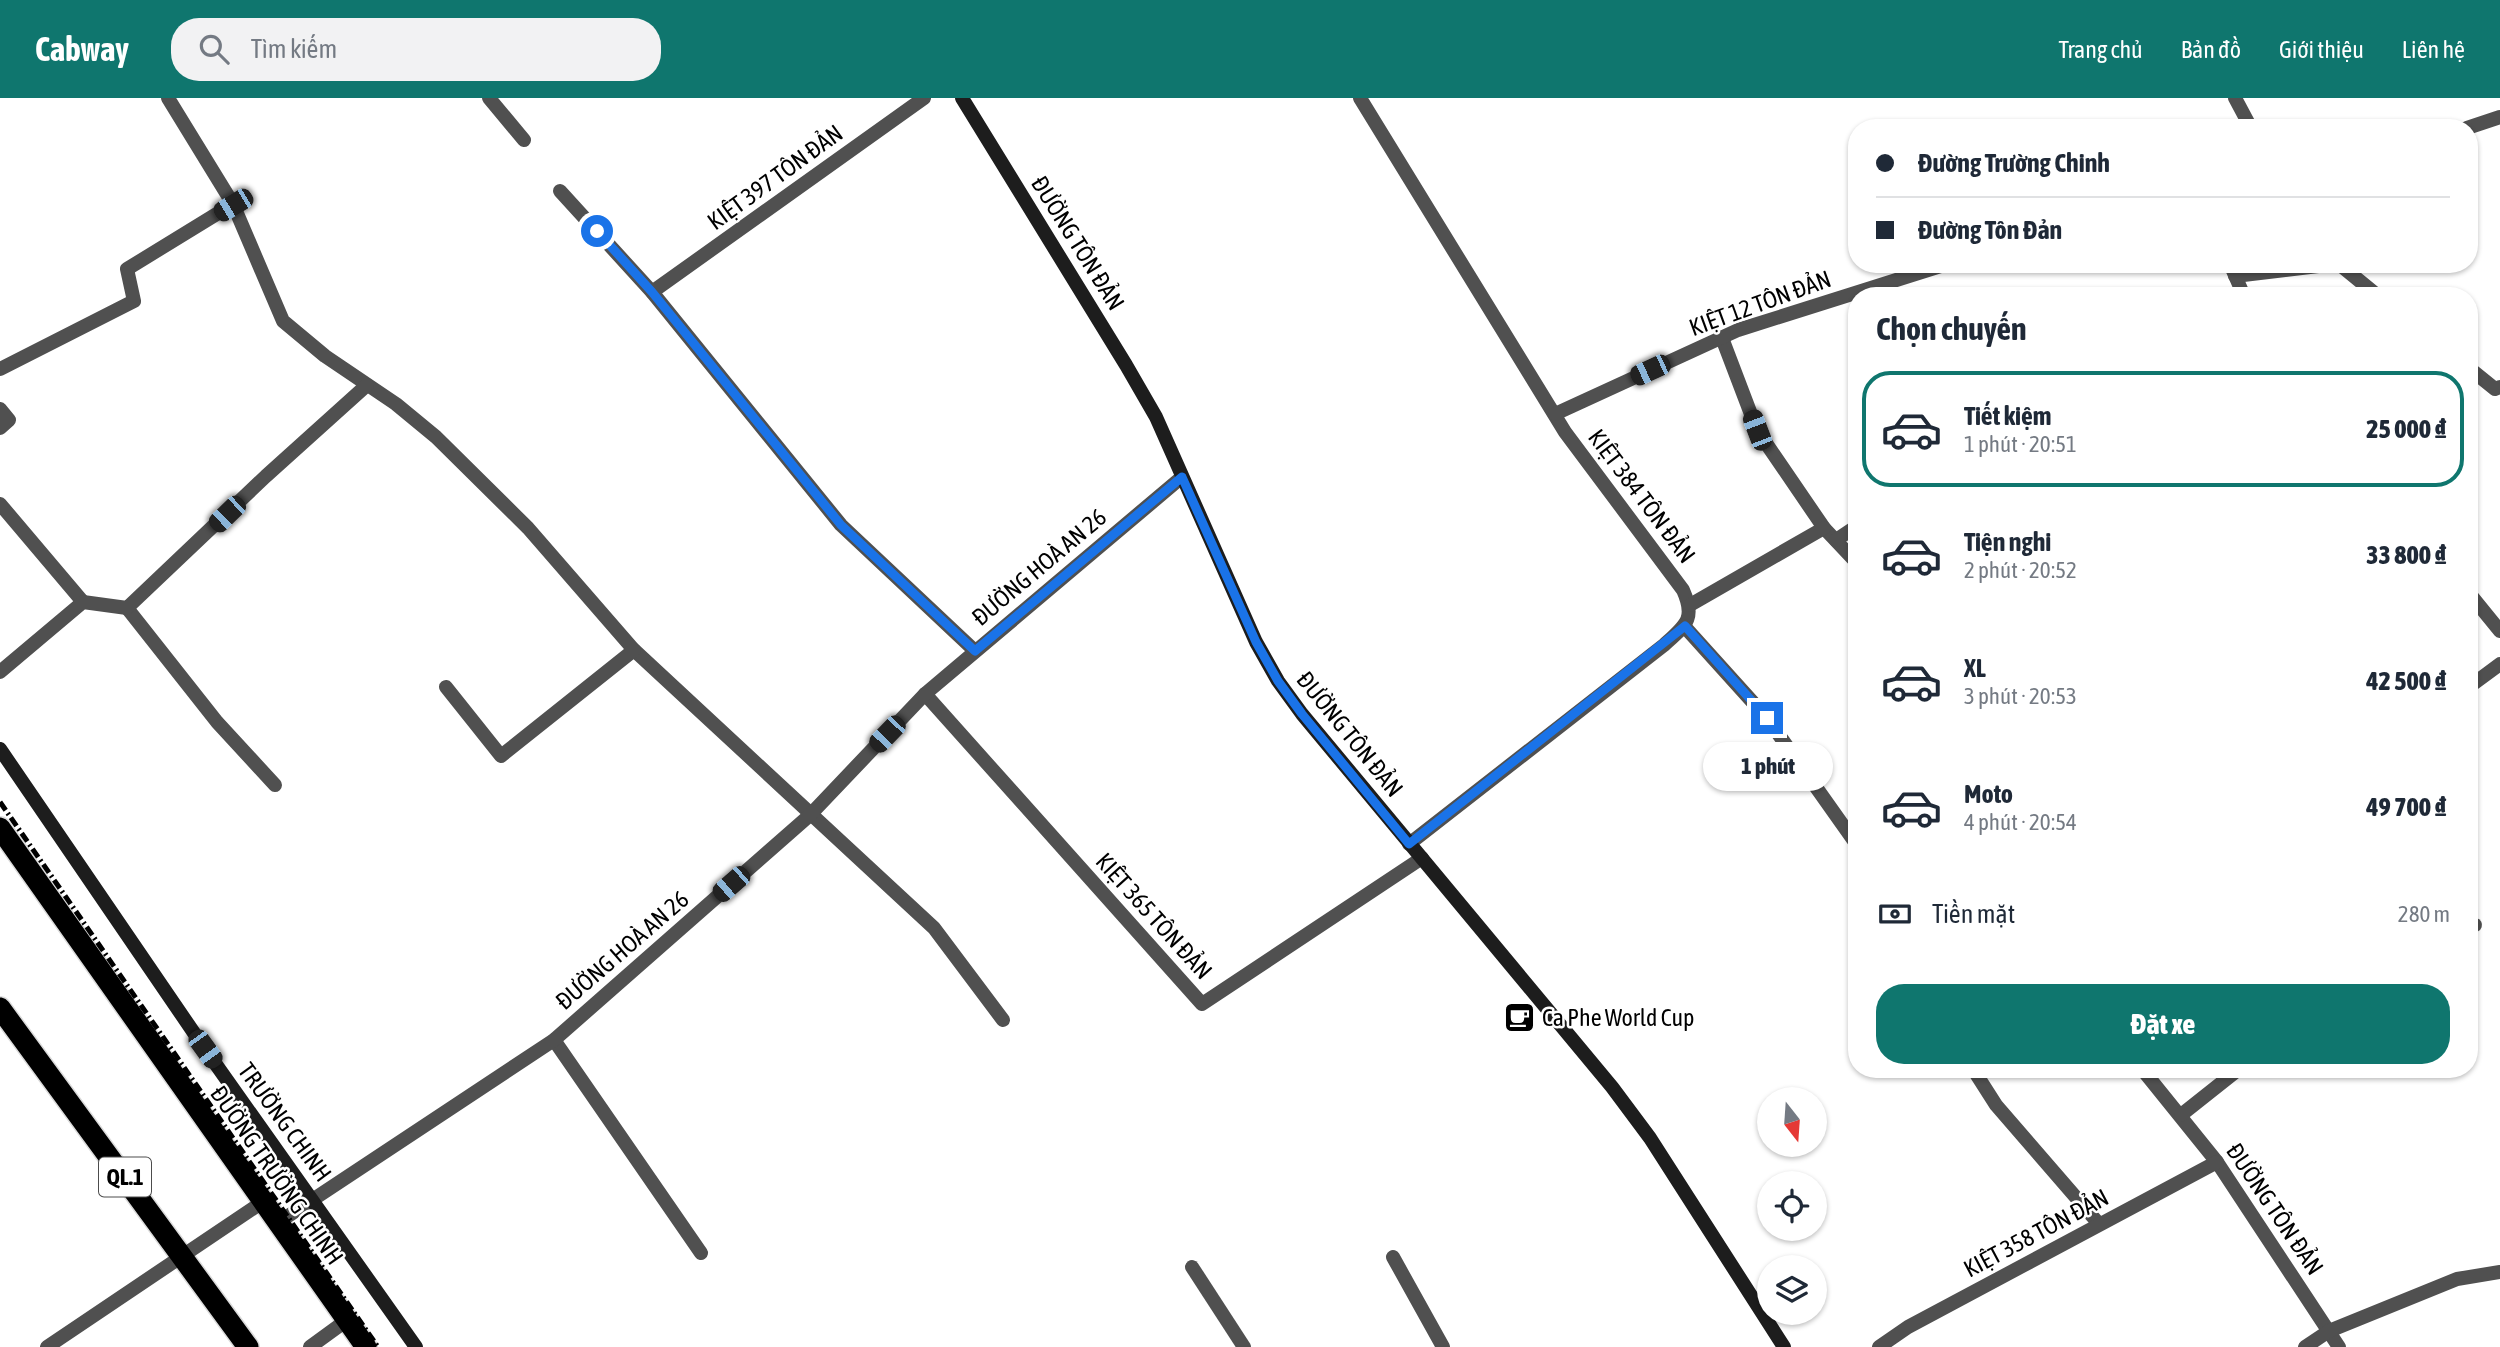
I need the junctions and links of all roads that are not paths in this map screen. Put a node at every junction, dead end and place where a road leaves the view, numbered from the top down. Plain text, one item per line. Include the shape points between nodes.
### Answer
1 (168, 98) edge
2 (489, 98) edge
3 (924, 98) edge
4 (962, 98) edge
5 (1360, 98) edge
6 (2235, 98) edge
7 (2500, 117) edge
8 (2246, 119) edge
9 (2478, 124) edge
10 (524, 140) dead end
11 (559, 191) dead end
12 (233, 205) junction
13 (1918, 273) edge
14 (2349, 273) edge
15 (1874, 287) edge
16 (2366, 287) edge
17 (652, 292) junction
18 (1848, 295) edge
19 (1721, 338) junction
20 (0, 369) edge
21 (2478, 375) edge
22 (367, 385) junction
23 (2500, 387) edge
24 (0, 409) edge
25 (1555, 414) junction
26 (0, 428) edge
27 (1182, 477) junction
28 (0, 504) edge
29 (1824, 528) junction
30 (1848, 532) edge
31 (1836, 540) junction
32 (1848, 553) edge
33 (83, 602) junction
34 (2478, 604) edge
35 (1689, 605) junction
36 (127, 608) junction
37 (1685, 626) junction
38 (2500, 632) edge
39 (634, 650) junction
40 (975, 651) junction
41 (2500, 664) edge
42 (0, 673) edge
43 (2478, 680) edge
44 (446, 687) dead end
45 (926, 694) junction
46 (0, 749) edge
47 (275, 785) dead end
48 (810, 815) junction
49 (0, 828) edge
50 (1848, 832) edge
51 (1409, 844) junction
52 (1422, 858) junction
53 (0, 1008) edge
54 (1003, 1020) dead end
55 (554, 1040) junction
56 (1979, 1078) edge
57 (2150, 1078) edge
58 (2228, 1078) edge
59 (2181, 1115) junction
60 (2217, 1163) junction
61 (264, 1201) junction
62 (313, 1201) junction
63 (279, 1222) junction
64 (2099, 1224) junction
65 (701, 1253) dead end
66 (184, 1256) junction
67 (1392, 1257) dead end
68 (1192, 1267) dead end
69 (2500, 1272) edge
70 (347, 1320) junction
71 (2329, 1331) junction
72 (47, 1347) edge
73 (248, 1347) edge
74 (310, 1347) edge
75 (366, 1347) edge
76 (416, 1347) edge
77 (1244, 1347) edge
78 (1443, 1347) edge
79 (1784, 1347) edge
80 (1879, 1347) edge
81 (2305, 1347) edge
82 (2339, 1347) edge

1 - 12 street
2 - 10 street
3 - 17 street, KIỆT 397 TÔN ĐẢN
4 - 27 street, ĐƯỜNG TÔN ĐẢN via 1126,365 1156,417
5 - 25 street, KIỆT 384 TÔN ĐẢN
6 - 8 street
7 - 9 street
11 - 17 street
12 - 20 street via 127,269 134,301
12 - 22 street via 283,321
13 - 15 street, KIỆT 12 TÔN ĐẢN
14 - 16 street
17 - 40 street via 841,525
18 - 19 street, KIỆT 12 TÔN ĐẢN
19 - 25 street, KIỆT 12 TÔN ĐẢN
19 - 29 street via 1757,430
21 - 23 street via 2495,389
22 - 36 street
22 - 39 street via 436,437 528,528
24 - 26 street via 9,420
25 - 35 street, KIỆT 384 TÔN ĐẢN via 1683,590
27 - 40 street, ĐƯỜNG HOÀ AN 26
27 - 51 street, ĐƯỜNG TÔN ĐẢN via 1278,681
28 - 33 street
29 - 31 street
29 - 35 street
30 - 31 street
31 - 32 street
33 - 36 street
33 - 42 street
34 - 38 street
35 - 37 street
36 - 47 street via 217,722
37 - 50 street via 1767,718
37 - 51 street
39 - 44 street via 501,756
39 - 48 street
40 - 45 street, ĐƯỜNG HOÀ AN 26
41 - 43 street
45 - 48 street, ĐƯỜNG HOÀ AN 26
45 - 52 street, KIỆT 365 TÔN ĐẢN via 1202,1004
46 - 62 street, TRƯỜNG CHINH
48 - 54 street via 934,928
48 - 55 street, ĐƯỜNG HOÀ AN 26
49 - 61 highway, ĐƯỜNG TRƯỜNG CHINH
51 - 52 street, ĐƯỜNG TÔN ĐẢN
52 - 79 street, ĐƯỜNG TÔN ĐẢN via 1650,1138
53 - 66 highway, QL.1
55 - 62 street, ĐƯỜNG HOÀ AN 26
55 - 65 street
56 - 64 street via 1996,1105
57 - 59 street, ĐƯỜNG TÔN ĐẢN
58 - 59 street
59 - 60 street, ĐƯỜNG TÔN ĐẢN
60 - 64 street, KIỆT 358 TÔN ĐẢN
60 - 71 street, ĐƯỜNG TÔN ĐẢN
61 - 63 highway, ĐƯỜNG TRƯỜNG CHINH
61 - 66 street
62 - 63 street, ĐƯỜNG HOÀ AN 26
62 - 76 street, TRƯỜNG CHINH
63 - 70 highway, ĐƯỜNG TRƯỜNG CHINH
64 - 80 street, KIỆT 358 TÔN ĐẢN
66 - 72 street
66 - 73 highway, QL.1
67 - 78 street
68 - 77 street
69 - 71 street via 2457,1279
70 - 74 street
70 - 75 highway, ĐƯỜNG TRƯỜNG CHINH
71 - 81 street
71 - 82 street, ĐƯỜNG TÔN ĐẢN

